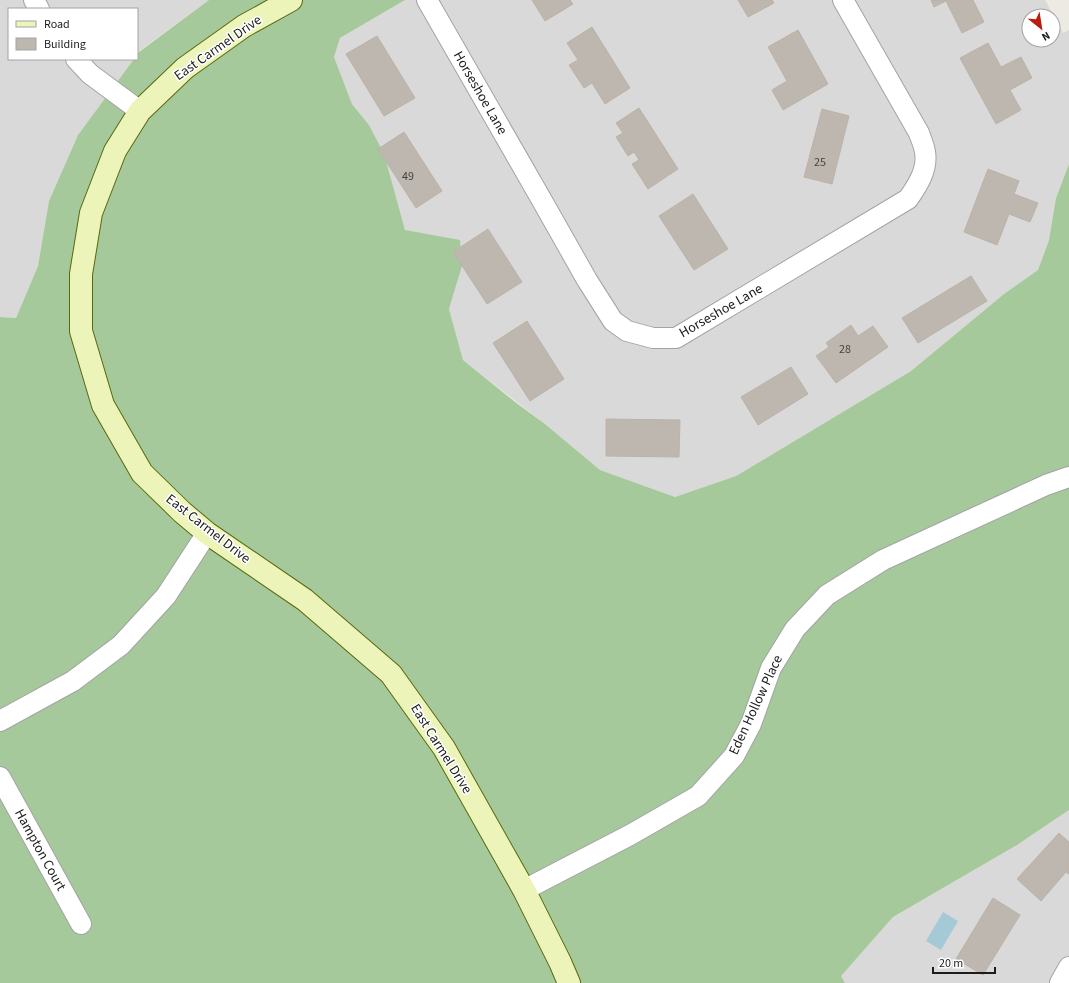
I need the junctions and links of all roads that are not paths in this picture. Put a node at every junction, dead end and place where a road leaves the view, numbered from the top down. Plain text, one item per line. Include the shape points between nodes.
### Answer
1 (290, 0) edge
2 (427, 0) edge
3 (843, 0) edge
4 (77, 60) edge
5 (140, 111) junction
6 (1069, 477) edge
7 (207, 532) junction
8 (0, 721) edge
9 (0, 777) edge
10 (524, 890) junction
11 (81, 924) dead end
12 (1069, 967) edge
13 (569, 983) edge
14 (1060, 983) edge

1 - 5 street, East Carmel Drive via 244,26 185,68
2 - 3 street, Horseshoe Lane via 613,322 627,331 653,338 676,338 908,199 918,186 924,171 925,152 919,133
4 - 5 street via 90,74
5 - 7 street, East Carmel Drive via 115,150 91,213 81,274 81,331 103,405 142,473
6 - 10 street, Eden Hollow Place via 1046,485 883,560 827,595 795,629 771,668 751,724 734,756 698,796
7 - 8 street via 166,596 121,644 72,681
7 - 10 street, East Carmel Drive via 305,600 391,674 444,748
9 - 11 street, Hampton Court
10 - 13 street, East Carmel Drive
12 - 14 street

